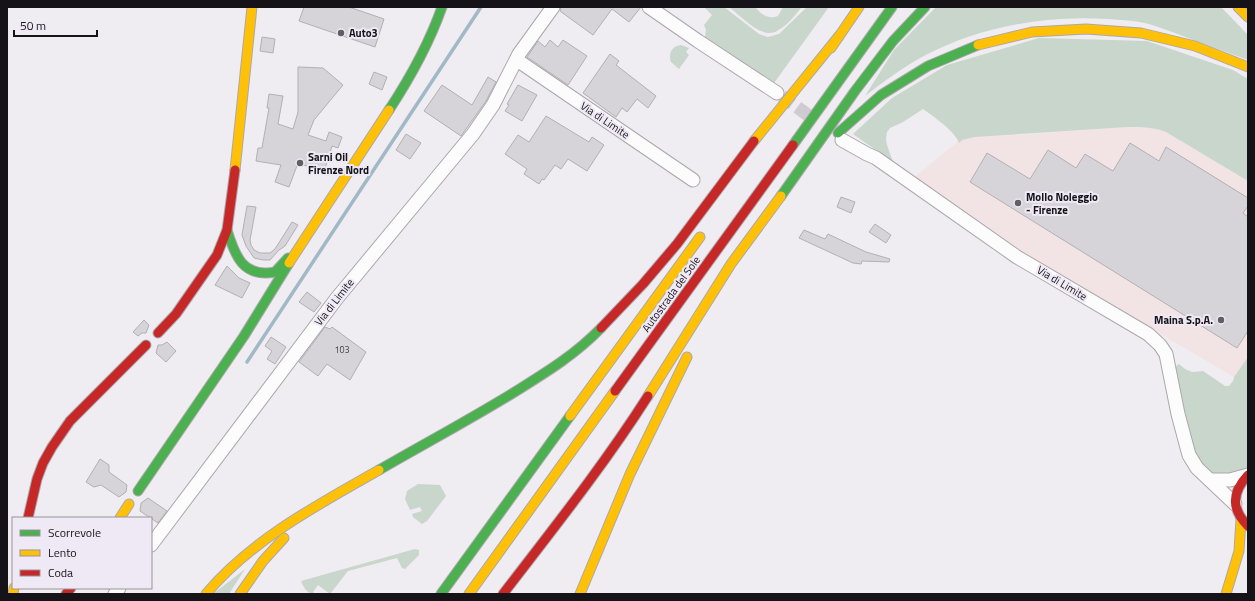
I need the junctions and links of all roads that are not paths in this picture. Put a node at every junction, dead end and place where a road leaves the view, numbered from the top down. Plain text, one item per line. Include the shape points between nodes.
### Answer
1 (252, 7) edge
2 (442, 7) edge
3 (553, 7) edge
4 (649, 7) edge
5 (859, 7) edge
6 (892, 7) edge
7 (925, 7) edge
8 (1238, 7) edge
9 (1248, 17) edge
10 (839, 36) junction
11 (517, 60) junction
12 (1248, 67) edge
13 (777, 93) tunnel mouth
14 (776, 128) dead end
15 (842, 140) dead end
16 (693, 180) dead end
17 (793, 180) junction
18 (227, 230) junction
19 (705, 230) dead end
20 (752, 237) junction
21 (298, 248) junction
22 (715, 306) dead end
23 (667, 320) junction
24 (158, 333) dead end
25 (146, 345) dead end
26 (691, 349) dead end
27 (644, 367) dead end
28 (1248, 475) edge
29 (1210, 480) junction
30 (138, 491) dead end
31 (129, 504) dead end
32 (1235, 504) junction
33 (309, 510) junction
34 (28, 517) edge
35 (121, 517) edge
36 (1241, 519) junction
37 (1248, 526) edge
38 (152, 545) edge
39 (206, 594) edge
40 (240, 594) edge
41 (441, 594) edge
42 (468, 594) edge
43 (503, 594) edge
44 (580, 594) edge
45 (1226, 594) edge

1 - 18 main road
2 - 21 main road via 434,30 408,81
3 - 11 street, Via di Limite
4 - 13 street
5 - 10 main road
6 - 23 main road, Autostrada del Sole
7 - 17 main road via 893,41
8 - 9 main road
10 - 14 main road
10 - 33 main road via 743,155 677,244 596,334 543,374 487,409
11 - 16 street, Via di Limite
11 - 38 street, Via di Limite via 493,105 473,134 337,298
12 - 17 main road via 1192,43 1139,30 1088,26 1038,28 1014,33 952,53 901,80 852,118
15 - 29 street, Via di Limite via 876,158 1017,256 1148,334 1160,345 1166,354 1189,455 1197,468
17 - 20 main road
18 - 21 main road via 237,259 246,268 260,273 275,271
18 - 24 main road via 218,255 176,314
19 - 41 main road, Autostrada del Sole
20 - 22 main road
20 - 43 main road via 731,264 597,472
21 - 30 main road via 244,336
23 - 27 main road
23 - 42 main road, Autostrada del Sole
25 - 34 main road via 70,421 52,447 37,479
26 - 44 main road via 631,472
28 - 29 street via 1230,480
28 - 32 main road via 1239,484
29 - 32 street, Via di Limite
31 - 35 main road
32 - 36 main road
33 - 39 main road via 257,546 221,576
33 - 40 main road via 263,561
36 - 37 main road
36 - 45 main road via 1239,551

